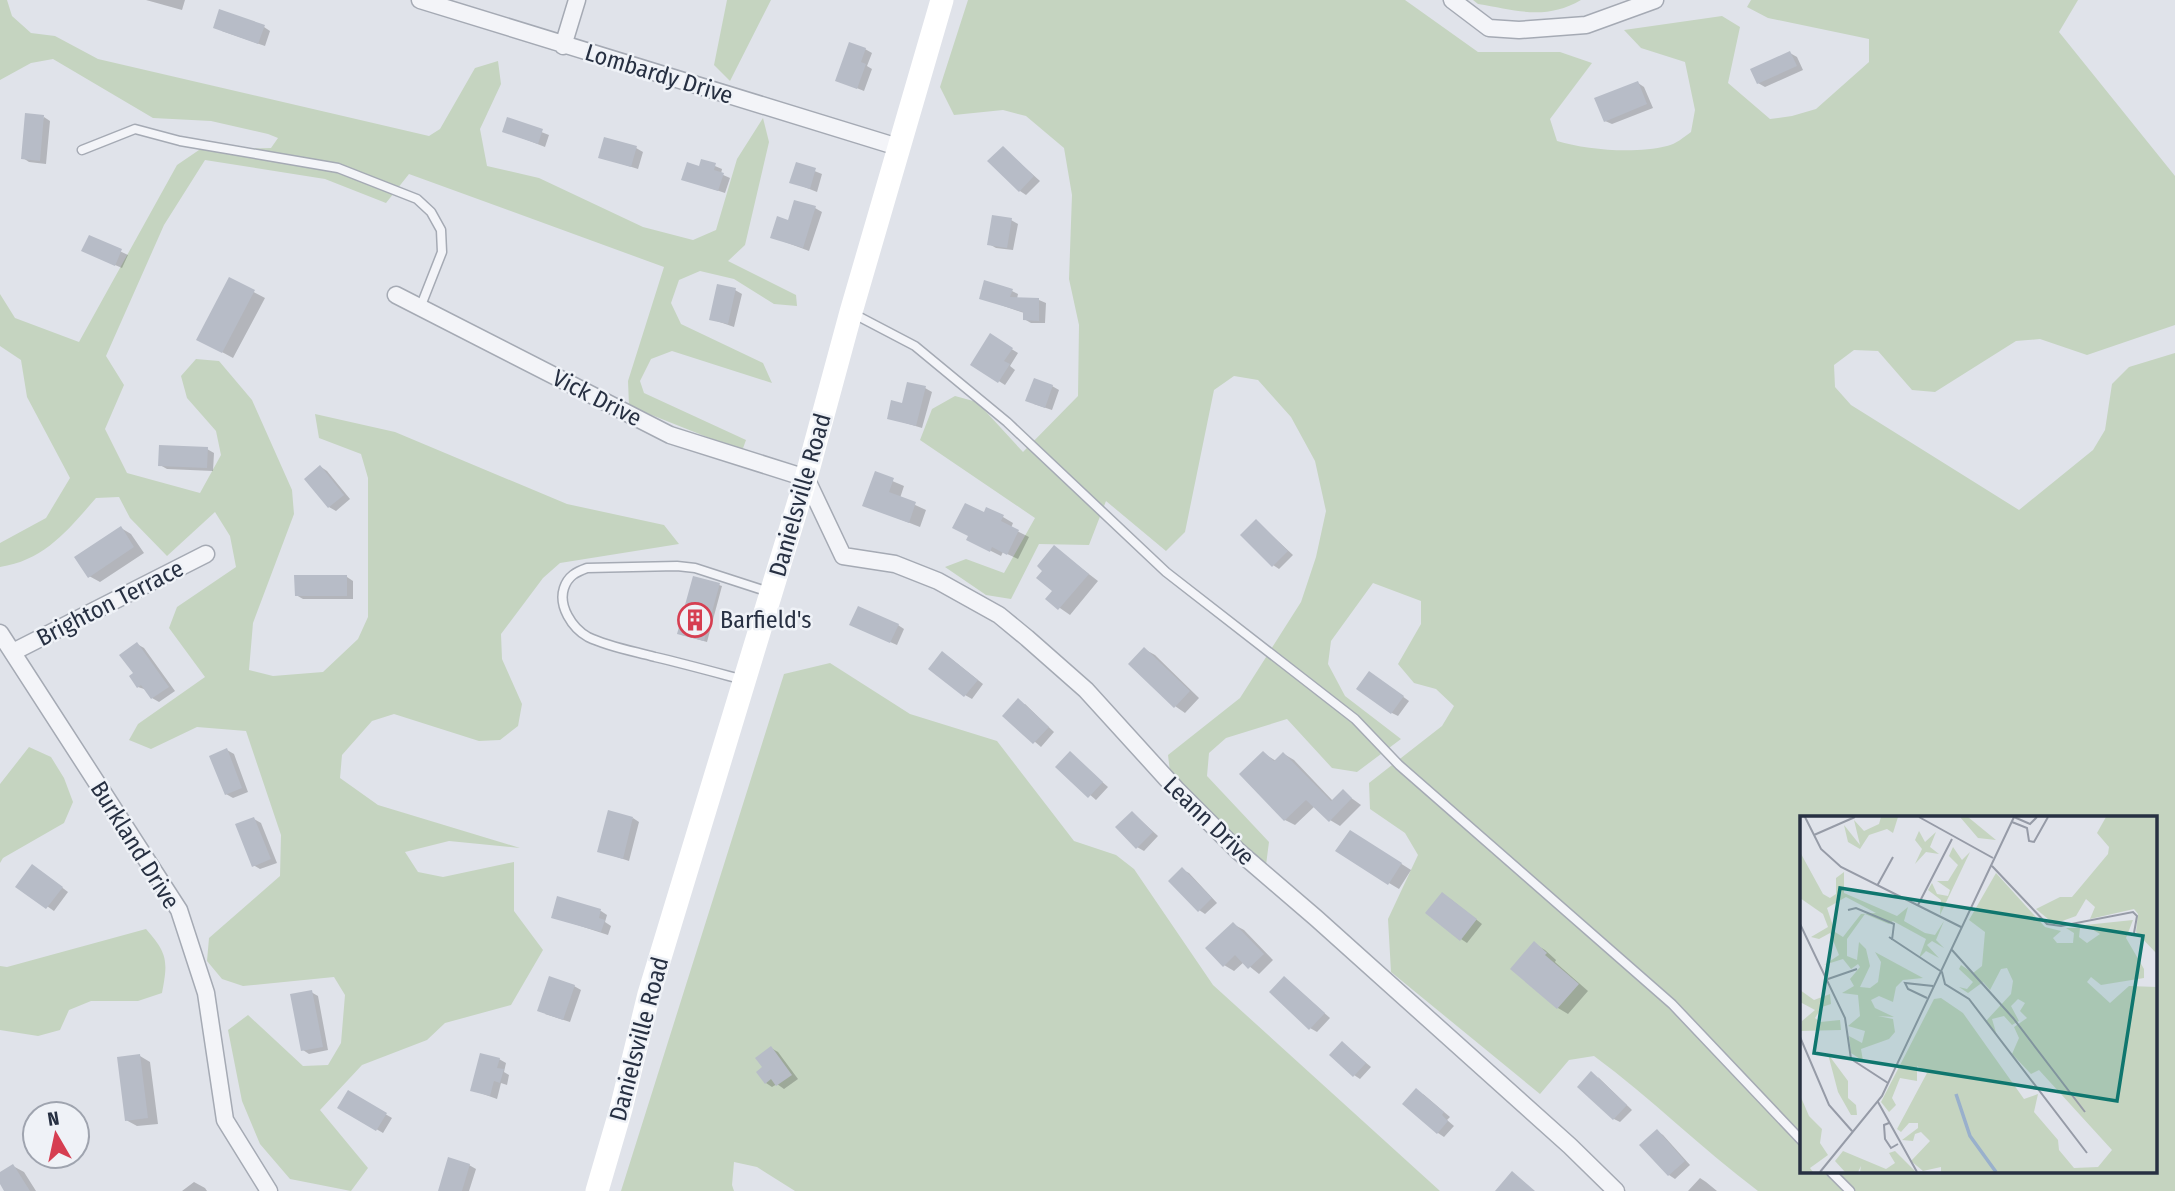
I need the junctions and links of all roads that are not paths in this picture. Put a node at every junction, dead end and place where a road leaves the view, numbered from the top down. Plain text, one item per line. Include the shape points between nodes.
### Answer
1 (420, 0) edge
2 (577, 0) edge
3 (942, 0) edge
4 (1452, 0) edge
5 (1655, 0) edge
6 (563, 46) junction
7 (898, 147) junction
8 (82, 150) dead end
9 (396, 295) dead end
10 (420, 308) junction
11 (850, 312) junction
12 (806, 478) junction
13 (206, 554) dead end
14 (772, 593) junction
15 (0, 633) edge
16 (13, 652) junction
17 (745, 680) junction
18 (1800, 1139) edge
19 (1833, 1174) edge
20 (268, 1191) edge
21 (597, 1191) edge
22 (1616, 1191) edge
23 (1850, 1191) edge

1 - 6 street, Lombardy Drive
2 - 6 street
3 - 7 main road, Danielsville Road
4 - 5 street via 1489,28 1519,30 1586,25
6 - 7 street, Lombardy Drive
7 - 11 main road, Danielsville Road
8 - 10 lane via 135,129 338,168 417,199 441,230 442,252
9 - 10 street, Vick Drive
10 - 12 street, Vick Drive via 670,435
11 - 12 main road, Danielsville Road
11 - 18 lane via 915,346 1007,422 1166,572 1355,719 1399,765 1672,1004
12 - 14 main road, Danielsville Road
12 - 22 street, Leann Drive via 843,556 895,564 938,581 999,615 1027,638 1086,690 1238,852
13 - 16 street, Brighton Terrace
14 - 17 main road, Danielsville Road
14 - 17 lane via 677,566 587,568 567,580 562,594 562,606 585,635
15 - 16 street, Burkland Drive
16 - 20 street, Burkland Drive via 178,910 206,993 225,1120
17 - 21 main road, Danielsville Road via 649,994
19 - 23 lane

